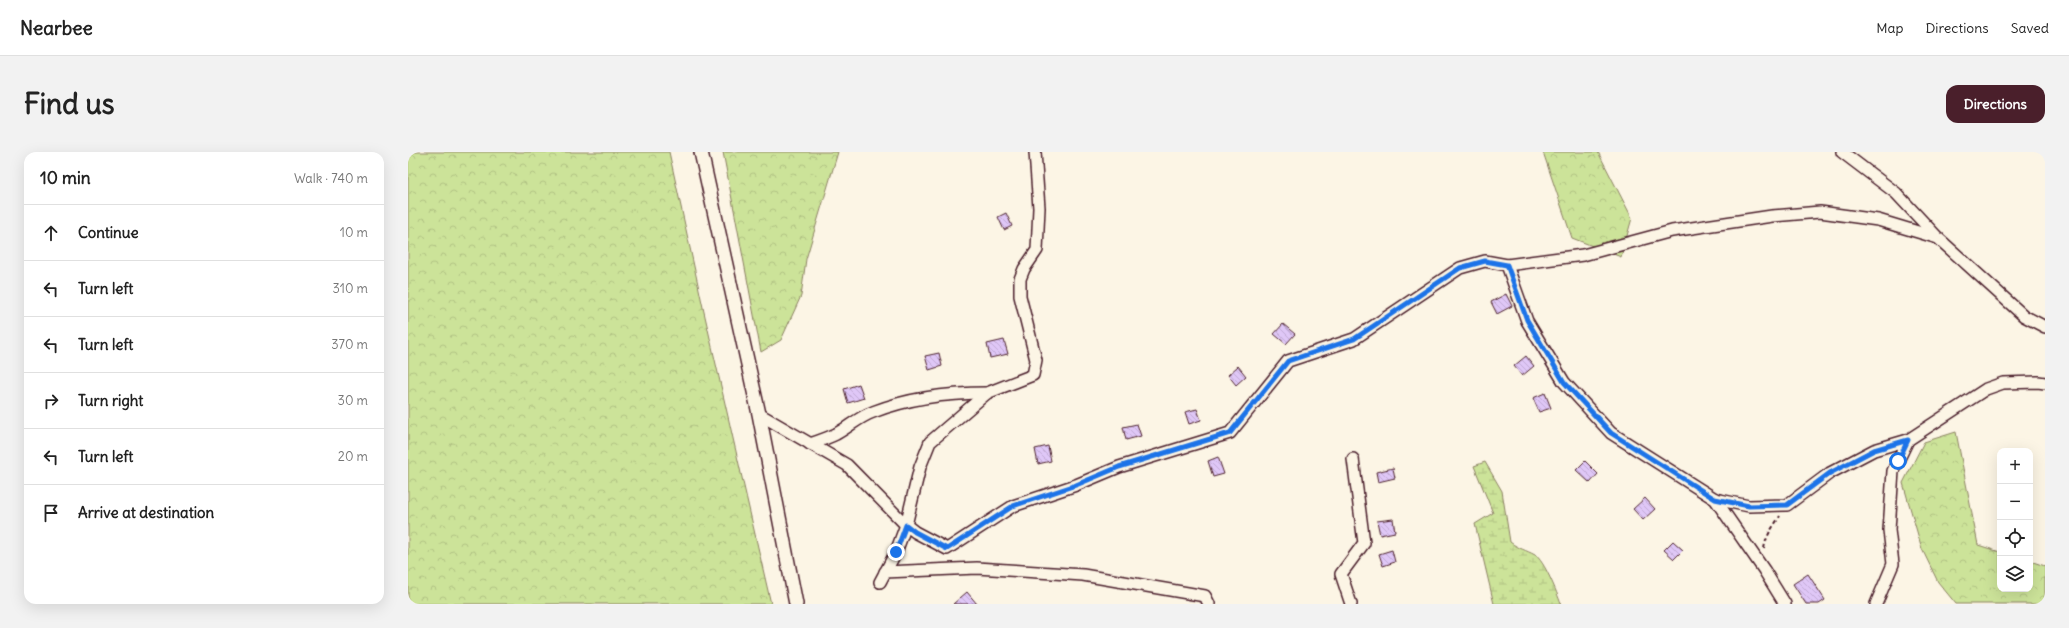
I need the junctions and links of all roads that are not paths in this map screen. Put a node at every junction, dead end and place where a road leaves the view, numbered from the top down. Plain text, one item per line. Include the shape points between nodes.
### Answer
1 (700, 152) edge
2 (1035, 152) edge
3 (1842, 152) edge
4 (1938, 238) junction
5 (1507, 265) junction
6 (2045, 327) edge
7 (2045, 383) edge
8 (987, 393) junction
9 (759, 414) junction
10 (1908, 440) junction
11 (810, 444) junction
12 (1353, 459) dead end
13 (1715, 499) junction
14 (906, 525) junction
15 (885, 572) junction
16 (880, 582) dead end
17 (796, 604) edge
18 (1209, 604) edge
19 (1351, 604) edge
20 (1785, 604) edge
21 (1876, 604) edge

1 - 9 street
2 - 8 street via 1039,208 1037,250 1020,279 1020,296 1036,360 1033,375
3 - 4 street via 1896,193
4 - 5 street via 1878,220 1820,212 1772,216 1672,231 1583,255
4 - 6 street via 2024,316
5 - 13 street via 1527,320 1564,382 1611,433
5 - 14 street via 1485,261 1460,268 1354,339 1288,361 1230,433 1119,467 1076,485 1013,506 947,549
7 - 10 street via 2003,383 1986,389
8 - 11 street via 959,393 895,405 867,414 836,434
8 - 14 street via 930,442 920,466
9 - 11 street
9 - 17 street
10 - 13 street via 1874,450 1830,473 1787,505 1749,506
10 - 21 street via 1893,471 1889,530 1893,564
11 - 14 street via 847,465
12 - 19 street via 1364,543 1341,574
13 - 20 street
14 - 15 street
15 - 16 street
15 - 18 street via 977,568 1084,575 1205,596

